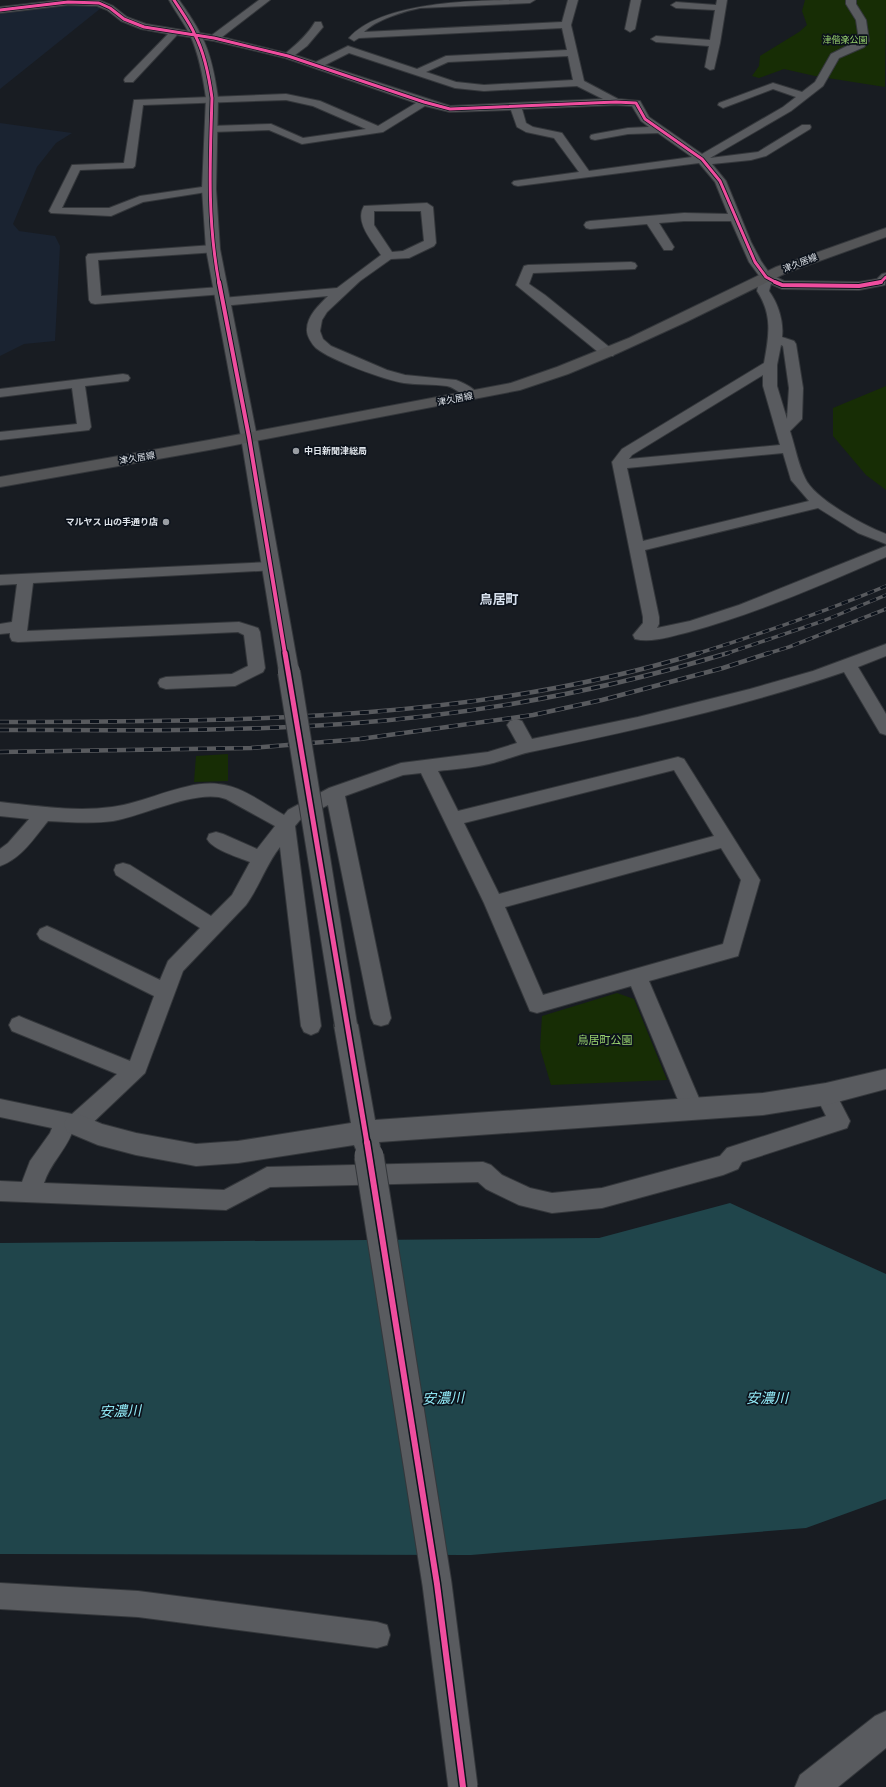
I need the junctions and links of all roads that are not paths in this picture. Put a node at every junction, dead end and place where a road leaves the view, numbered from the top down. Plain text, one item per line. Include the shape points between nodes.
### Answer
1 (174, 0) edge
2 (265, 0) edge
3 (530, 0) edge
4 (573, 0) edge
5 (636, 0) edge
6 (851, 0) edge
7 (95, 2) edge
8 (722, 4) edge
9 (676, 5) dead end
10 (0, 10) edge
11 (318, 24) dead end
12 (566, 25) junction
13 (630, 29) dead end
14 (175, 32) junction
15 (195, 34) junction
16 (356, 35) junction
17 (214, 38) junction
18 (656, 39) dead end
19 (715, 43) junction
20 (348, 49) junction
21 (573, 53) junction
22 (288, 56) junction
23 (318, 65) junction
24 (710, 67) dead end
25 (418, 72) junction
26 (129, 80) dead end
27 (580, 83) junction
28 (804, 96) junction
29 (212, 98) junction
30 (424, 102) junction
31 (616, 102) junction
32 (723, 105) dead end
33 (516, 107) junction
34 (806, 127) dead end
35 (211, 129) junction
36 (379, 130) junction
37 (660, 130) junction
38 (595, 137) dead end
39 (703, 160) junction
40 (586, 175) junction
41 (518, 183) dead end
42 (209, 189) junction
43 (734, 218) junction
44 (651, 220) junction
45 (590, 225) dead end
46 (886, 232) edge
47 (668, 247) dead end
48 (213, 249) junction
49 (388, 256) junction
50 (631, 266) dead end
51 (766, 277) junction
52 (886, 277) edge
53 (341, 291) junction
54 (221, 296) junction
55 (776, 339) junction
56 (608, 353) junction
57 (770, 365) junction
58 (123, 378) dead end
59 (78, 384) junction
60 (0, 393) edge
61 (472, 395) junction
62 (783, 430) junction
63 (0, 436) edge
64 (249, 437) junction
65 (788, 446) junction
66 (620, 464) junction
67 (0, 482) edge
68 (821, 503) junction
69 (886, 539) edge
70 (637, 547) junction
71 (886, 551) edge
72 (270, 567) junction
73 (26, 579) junction
74 (0, 580) edge
75 (19, 627) junction
76 (0, 629) edge
77 (886, 650) edge
78 (848, 666) junction
79 (166, 683) dead end
80 (516, 725) dead end
81 (886, 729) edge
82 (527, 746) junction
83 (426, 764) junction
84 (335, 793) junction
85 (0, 809) edge
86 (44, 813) junction
87 (453, 819) junction
88 (286, 824) junction
89 (216, 839) dead end
90 (726, 840) junction
91 (261, 858) junction
92 (0, 859) edge
93 (123, 870) dead end
94 (494, 903) junction
95 (212, 927) junction
96 (47, 934) dead end
97 (637, 977) junction
98 (166, 992) junction
99 (382, 1018) dead end
100 (19, 1025) dead end
101 (311, 1026) dead end
102 (134, 1072) junction
103 (886, 1079) edge
104 (826, 1094) junction
105 (0, 1108) edge
106 (693, 1110) junction
107 (70, 1123) junction
108 (367, 1144) junction
109 (0, 1191) edge
110 (30, 1192) junction
111 (0, 1596) edge
112 (377, 1635) dead end
113 (886, 1727) edge
114 (463, 1787) edge
115 (812, 1787) edge

1 - 15 street
2 - 17 street
3 - 16 street via 420,5 373,21
4 - 12 street
5 - 13 street
6 - 28 street via 860,20 864,41 835,56 820,84
7 - 10 street
7 - 14 street via 144,27
8 - 9 street
8 - 19 street
11 - 22 street via 303,44
12 - 16 street
12 - 21 street
14 - 15 street
14 - 26 street
15 - 17 street
15 - 29 street via 205,61
16 - 20 street
17 - 22 street
18 - 19 street
19 - 24 street
20 - 23 street
20 - 25 street
21 - 25 street via 446,59
21 - 27 street
22 - 23 street
23 - 30 street
25 - 27 street via 468,87
27 - 31 street
28 - 32 street via 773,86
28 - 39 street via 787,109 709,153
29 - 35 street
29 - 36 street via 268,96 302,100 316,103
29 - 42 street via 138,102 129,166 76,167 55,211 111,212 140,200
30 - 33 street via 450,109
30 - 36 street
31 - 33 street
31 - 37 street via 636,103 645,119
33 - 40 street via 521,125 530,130 558,135
34 - 39 street via 762,154
35 - 36 street via 271,128 302,141
35 - 42 street
37 - 38 street via 628,131
37 - 39 street
39 - 40 street
39 - 43 street via 720,181
40 - 41 street
42 - 48 street
43 - 44 street via 684,217
43 - 51 street via 755,262
44 - 45 street
44 - 47 street
46 - 51 main road, 津久居線
48 - 54 street
48 - 54 street via 92,257 95,300
49 - 49 street via 405,255 430,243 427,207 368,208 368,225
49 - 53 street
50 - 56 street via 528,269 522,285
51 - 52 street via 782,285 858,286 881,282
51 - 55 street via 763,291 768,298 776,324
51 - 56 main road, 津久居線
53 - 54 street
53 - 61 street via 321,310 313,322 312,330 322,346 397,378 456,384
54 - 64 street
55 - 57 street
55 - 62 street via 790,344 796,388 795,419
56 - 61 main road, 津久居線 via 514,387
57 - 62 street via 770,386
57 - 66 street via 627,452
58 - 59 street
59 - 60 street
59 - 63 street via 84,427
61 - 64 main road, 津久居線
62 - 65 street
64 - 67 main road, 津久居線
64 - 72 street
65 - 66 street via 783,449
65 - 68 street via 798,480 807,492
66 - 70 street
68 - 69 street via 869,534
68 - 70 street
70 - 71 street via 651,618 651,624 641,635 660,634 764,603
72 - 73 street
72 - 108 street, bridge
73 - 74 street
73 - 75 street
75 - 76 street
75 - 79 street via 18,637 239,627 252,632 257,668 235,680
77 - 78 street
78 - 81 street
78 - 82 street via 742,697 624,727
80 - 82 street
82 - 83 street via 488,758
83 - 84 street via 401,768
83 - 87 street
84 - 88 street via 294,815
84 - 99 street
85 - 86 street
86 - 88 street via 85,816 113,814 206,790 220,790
86 - 92 street via 14,848
87 - 90 street via 678,763
87 - 94 street
88 - 91 street
88 - 101 street
89 - 91 street
90 - 94 street
90 - 97 street via 751,880 731,950
91 - 95 street via 239,900
93 - 95 street
94 - 97 street via 537,1005
95 - 98 street via 175,967
96 - 98 street
97 - 106 street
98 - 102 street via 138,1068
100 - 102 street
102 - 107 street
103 - 104 street
104 - 106 street via 763,1104
104 - 110 street via 839,1121 735,1155 730,1162 723,1165 602,1198 552,1203 527,1198 494,1182 483,1172 267,1177 226,1200
105 - 107 street
106 - 108 street
107 - 108 street via 136,1144 196,1155
107 - 110 street via 38,1168
108 - 114 street, bridge via 437,1584
109 - 110 street
111 - 112 street via 138,1604
113 - 115 street

